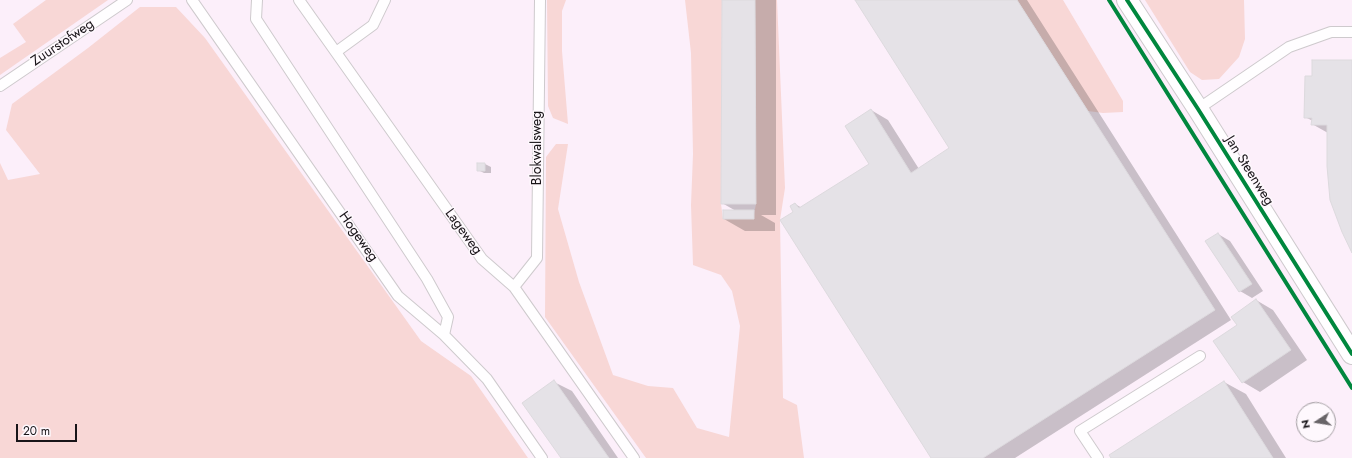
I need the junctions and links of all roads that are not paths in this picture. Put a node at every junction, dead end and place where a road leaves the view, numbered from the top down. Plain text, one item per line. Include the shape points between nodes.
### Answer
1 (127, 0) edge
2 (192, 0) edge
3 (257, 0) edge
4 (298, 0) edge
5 (385, 0) edge
6 (540, 0) edge
7 (1126, 0) edge
8 (1352, 32) edge
9 (336, 52) junction
10 (0, 86) edge
11 (1198, 109) junction
12 (514, 287) junction
13 (444, 335) junction
14 (1352, 354) edge
15 (1200, 356) dead end
16 (542, 458) edge
17 (634, 458) edge
18 (1098, 458) edge

1 - 10 lane, Zuurstofweg
2 - 13 lane, Hogeweg via 398,296
3 - 13 lane via 256,19 448,317
4 - 9 lane, Lageweg
5 - 9 lane via 373,25
6 - 12 lane, Blokwalsweg via 537,258
7 - 11 street, Jan Steenweg
8 - 11 lane via 1331,32 1289,47
9 - 12 lane, Lageweg via 482,259
11 - 14 street, Jan Steenweg
12 - 17 lane, Lageweg
13 - 16 lane, Hogeweg via 487,379
15 - 18 lane via 1080,431

